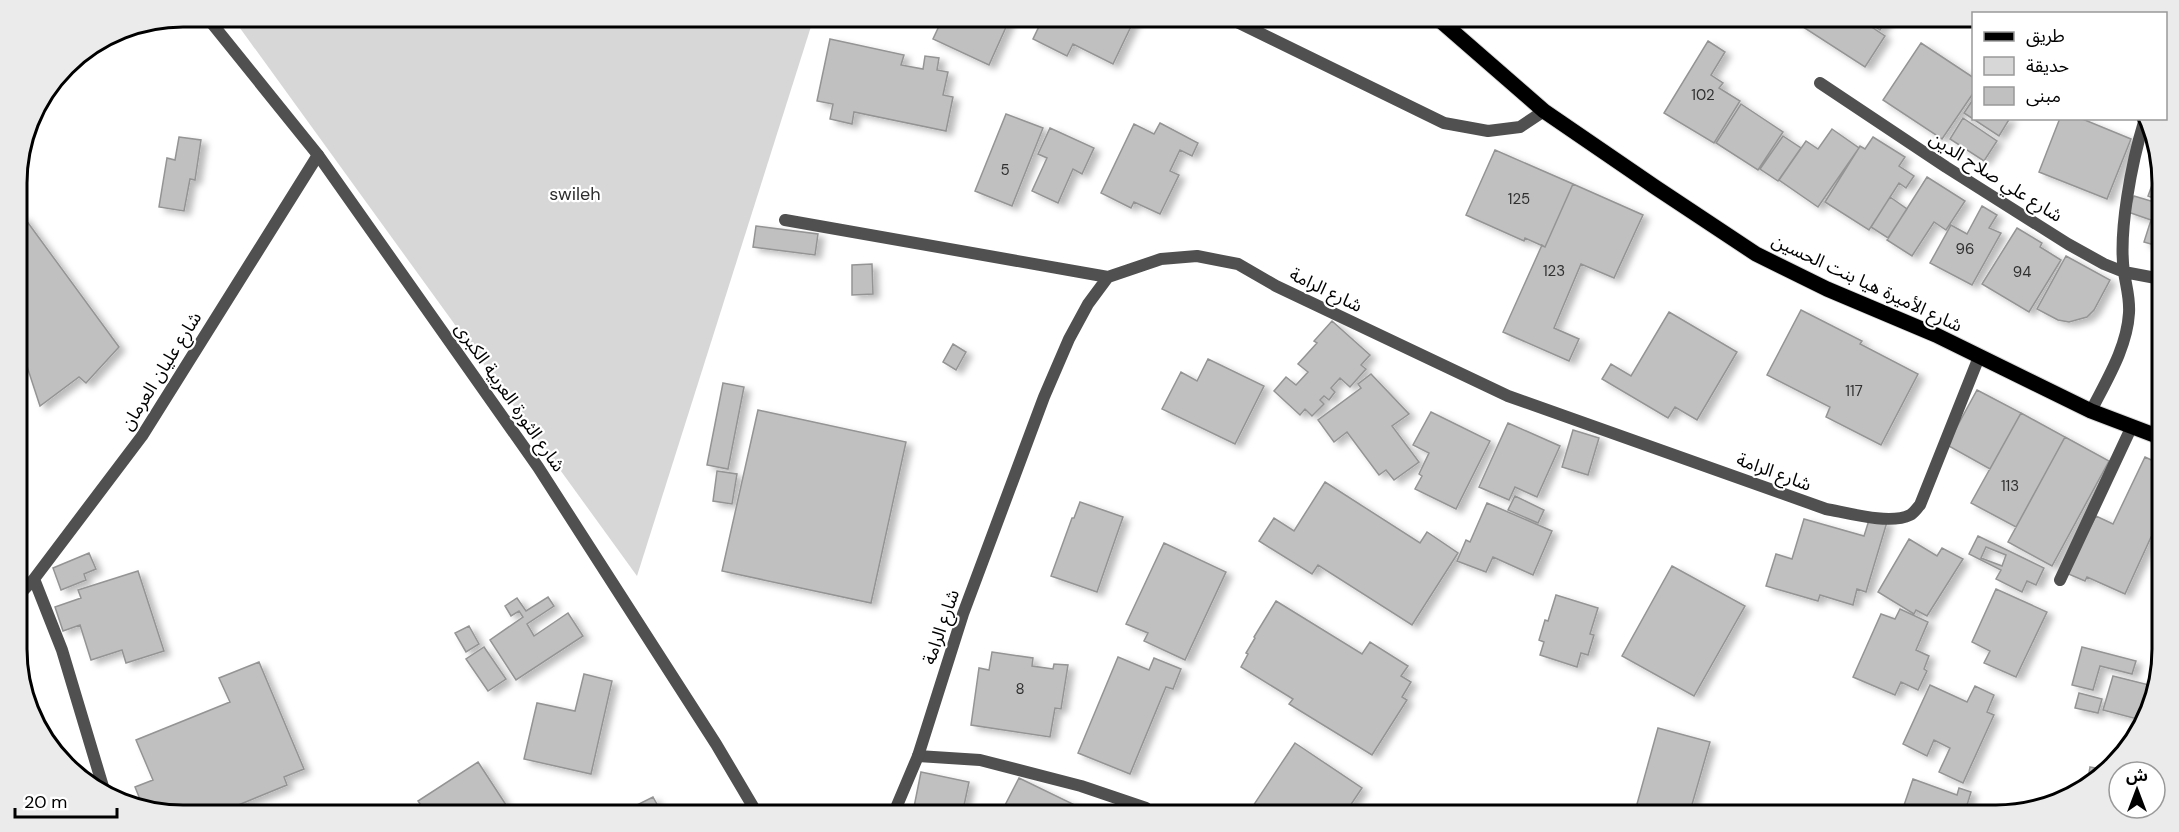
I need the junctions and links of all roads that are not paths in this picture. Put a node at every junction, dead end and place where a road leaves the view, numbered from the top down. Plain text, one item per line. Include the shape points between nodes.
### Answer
1 (215, 27) edge
2 (1248, 27) edge
3 (1448, 27) edge
4 (1820, 83) dead end
5 (1544, 111) junction
6 (2142, 128) edge
7 (318, 155) junction
8 (785, 220) dead end
9 (2124, 272) junction
10 (1108, 277) junction
11 (2152, 277) edge
12 (1979, 357) junction
13 (2091, 411) junction
14 (2132, 426) junction
15 (2152, 434) edge
16 (34, 579) junction
17 (2060, 580) dead end
18 (27, 586) edge
19 (918, 756) junction
20 (102, 782) edge
21 (752, 805) edge
22 (897, 805) edge
23 (1137, 805) edge

1 - 7 street, شارع الثورة العربية الكبرى
2 - 5 street via 1444,123 1488,131 1520,127
3 - 5 main road, شارع الأميرة هيا بنت الحسين
4 - 9 street, شارع علي صلاح الدين via 2058,238
5 - 12 main road, شارع الأميرة هيا بنت الحسين via 1756,254
6 - 9 street via 2127,201
7 - 16 street, شارع عليان العرمان via 142,436
7 - 21 street, شارع الثورة العربية الكبرى via 538,467
8 - 10 street
9 - 11 street, شارع علي صلاح الدين
9 - 13 street via 2129,295 2127,325 2117,359
10 - 12 street, شارع الرامة via 1161,259 1197,256 1238,264 1286,291 1508,396 1826,509 1880,518 1911,515 1920,505
10 - 19 street, شارع الرامة via 1069,339 1044,397 963,614
12 - 13 main road, شارع الأميرة هيا بنت الحسين
13 - 14 main road, شارع الأميرة هيا بنت الحسين
14 - 15 main road, شارع الأميرة هيا بنت الحسين
14 - 17 street
16 - 18 street, شارع عليان العرمان
16 - 20 street via 62,650
19 - 22 street, شارع الرامة
19 - 23 street via 980,760

